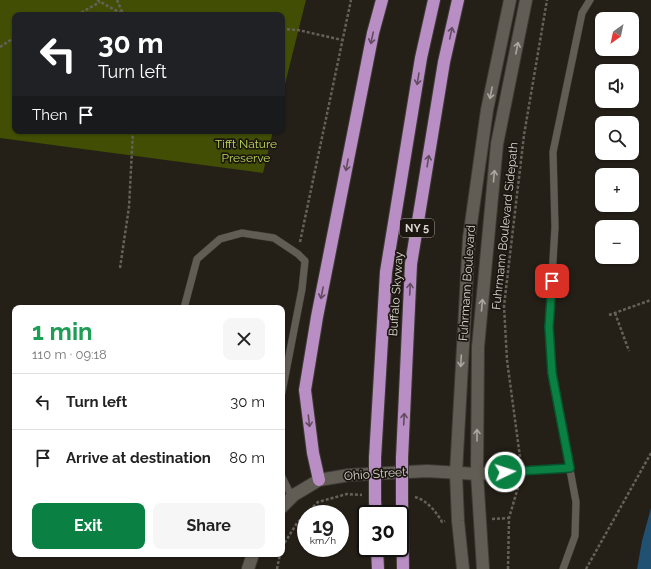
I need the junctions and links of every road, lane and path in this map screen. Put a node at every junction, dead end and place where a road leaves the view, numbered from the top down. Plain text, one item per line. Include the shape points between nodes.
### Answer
1 (117, 0) edge
2 (351, 0) edge
3 (382, 0) edge
4 (434, 0) edge
5 (458, 0) edge
6 (510, 0) edge
7 (526, 0) edge
8 (547, 0) edge
9 (590, 0) edge
10 (98, 1) edge
11 (82, 12) edge
12 (118, 12) edge
13 (123, 12) edge
14 (285, 29) edge
15 (12, 39) edge
16 (342, 40) junction
17 (0, 47) edge
18 (133, 134) edge
19 (300, 245) dead end
20 (120, 268) dead end
21 (651, 300) edge
22 (185, 305) edge
23 (614, 313) junction
24 (609, 315) dead end
25 (629, 351) dead end
26 (285, 377) edge
27 (651, 453) edge
28 (520, 454) dead end
29 (570, 468) junction
30 (519, 471) joint
31 (456, 473) junction
32 (477, 474) junction
33 (319, 480) junction
34 (285, 483) edge
35 (519, 485) dead end
36 (292, 497) junction
37 (285, 504) edge
38 (375, 505) edge
39 (509, 518) junction
40 (489, 519) dead end
41 (297, 523) edge
42 (285, 541) edge
43 (252, 557) edge
44 (279, 557) edge
45 (377, 557) edge
46 (248, 569) edge
47 (276, 569) edge
48 (378, 569) edge
49 (403, 569) edge
50 (463, 569) edge
51 (483, 569) edge
52 (508, 569) edge
53 (563, 569) edge
54 (586, 569) edge

1 - 13 path
2 - 16 path
3 -> 33 highway via 371,41 305,390
4 -> 38 highway, Buffalo Skyway / NY 5, bridge via 421,58 386,272 375,458
49 -> 5 highway, Buffalo Skyway / NY 5, bridge via 402,458 411,264 444,62
6 -> 31 street, Fuhrmann Boulevard via 488,110 469,238
32 -> 7 street, Fuhrmann Boulevard via 478,347 497,144
8 - 28 path, Fuhrmann Boulevard Sidepath via 524,135 504,306 507,360
9 - 29 lane via 582,13 553,152 555,227 549,327 552,373
10 - 11 path
10 - 12 path
14 - 16 path
15 - 17 path
16 - 19 path
18 - 20 path via 129,207
21 - 23 path
22 - 26 lane via 197,259 220,239 242,233 274,238 298,254 305,261
23 - 24 path
23 - 25 path
27 - 54 path
29 - 30 lane
29 - 53 lane via 576,502 575,536
30 - 32 street, Ohio Street
31 - 32 street, Ohio Street
31 - 33 street, Ohio Street via 427,471 349,475
31 - 50 street, Fuhrmann Boulevard
32 - 51 street, Fuhrmann Boulevard
33 - 36 street, Ohio Street
34 - 36 lane
35 - 39 path
36 - 37 street, Ohio Street
39 - 40 path
39 - 52 path
41 - 42 path
43 - 46 street
44 - 47 path
45 - 48 highway

